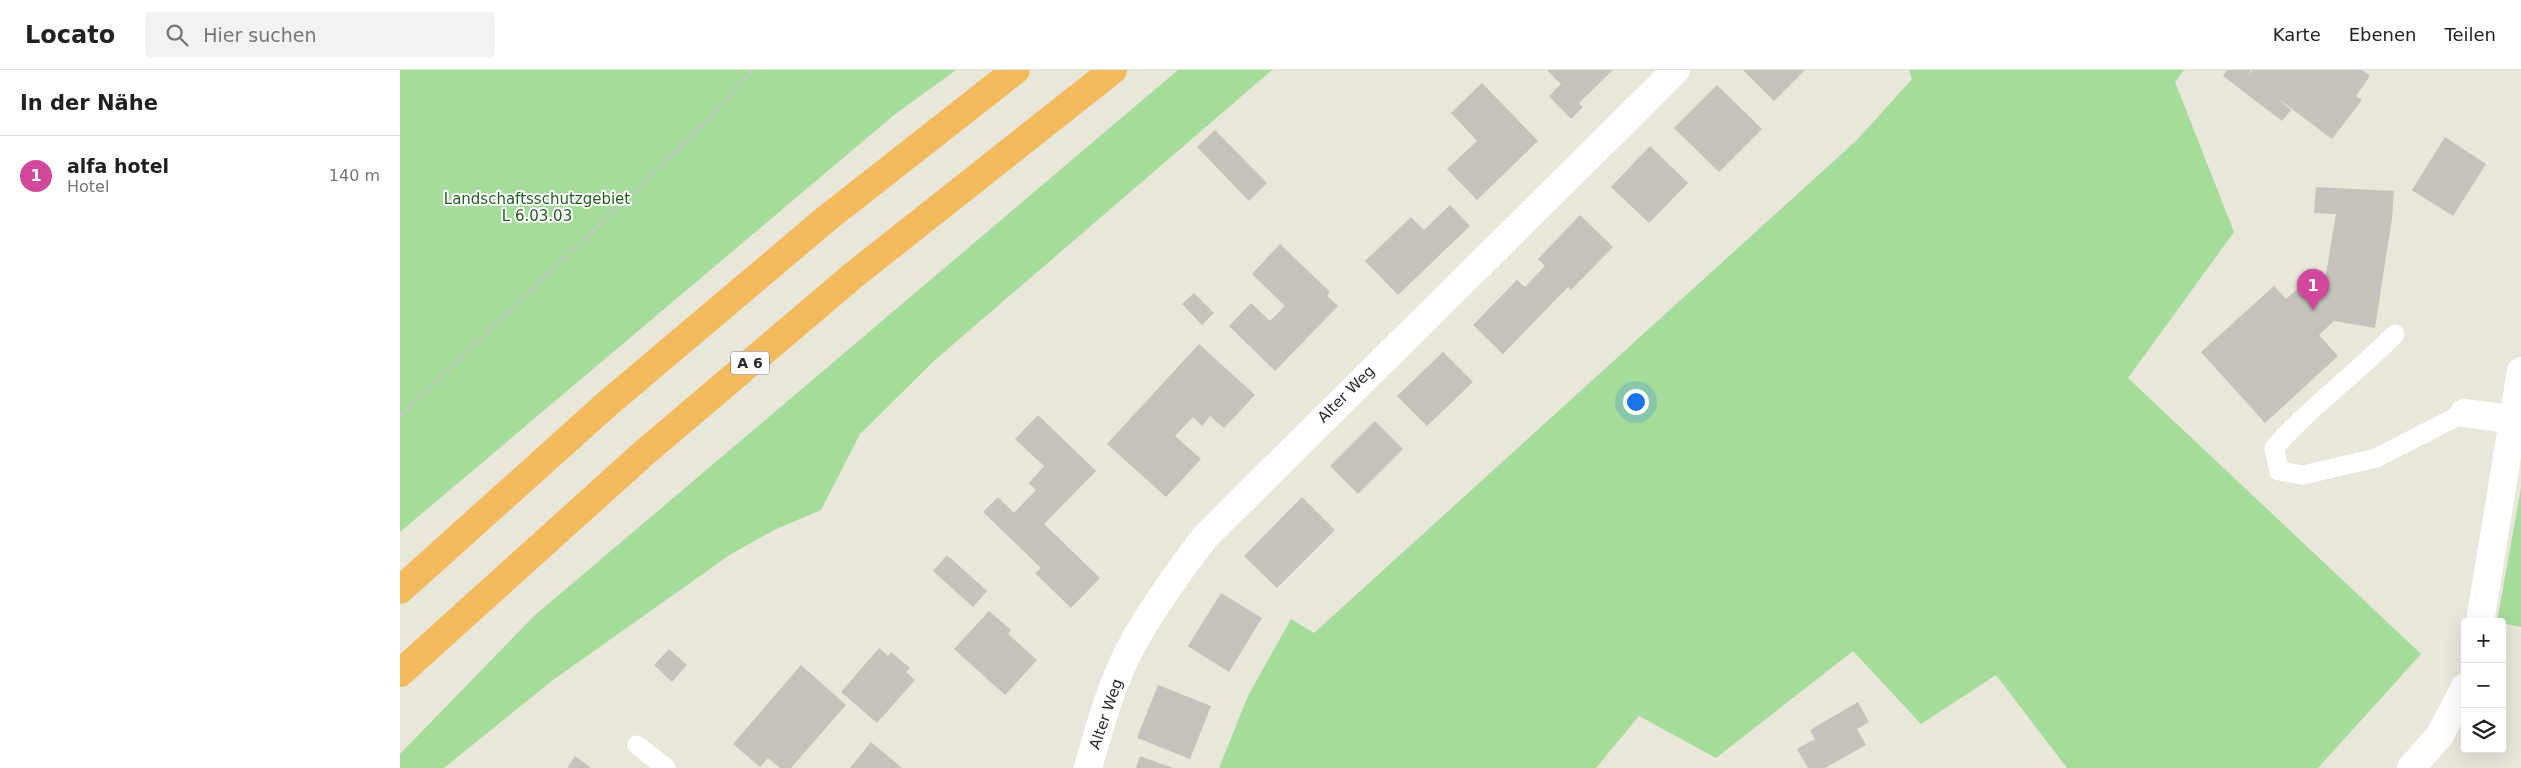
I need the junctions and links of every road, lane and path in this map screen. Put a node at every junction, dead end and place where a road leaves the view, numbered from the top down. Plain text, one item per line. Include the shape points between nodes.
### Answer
1 (753, 70) edge
2 (1016, 70) edge
3 (1113, 70) edge
4 (1676, 70) edge
5 (2395, 334) dead end
6 (2521, 371) edge
7 (2464, 413) joint
8 (400, 416) edge
9 (2511, 419) junction
10 (400, 590) edge
11 (2481, 618) edge
12 (400, 673) edge
13 (2461, 694) edge
14 (637, 745) dead end
15 (666, 768) edge
16 (1088, 768) edge
17 (2411, 768) edge

1 - 8 path via 701,127
2 - 10 highway via 826,219 645,372
3 - 12 highway, A 6 via 840,287 644,453
4 - 16 street, Alter Weg via 1205,536 1180,569 1132,646 1106,706
5 - 7 lane via 2297,422 2274,448 2279,471 2303,475 2376,458
6 - 9 street
7 - 9 street
9 - 11 street
13 - 17 street via 2440,735
14 - 15 lane

